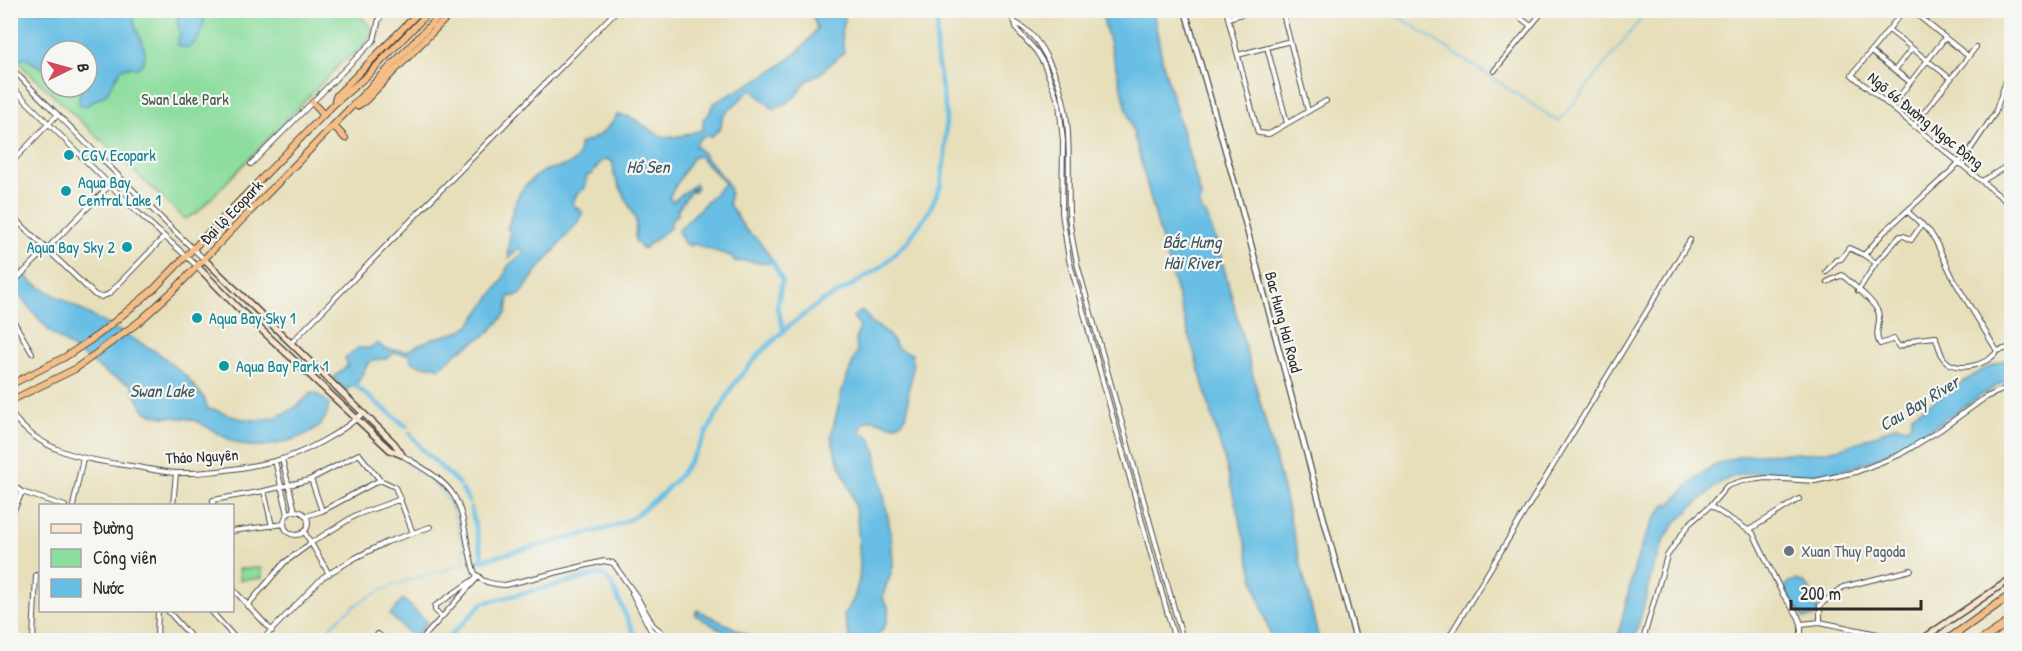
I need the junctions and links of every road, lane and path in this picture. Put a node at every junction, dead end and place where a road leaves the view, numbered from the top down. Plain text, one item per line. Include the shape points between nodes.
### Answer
1 (387, 10) edge
2 (421, 10) edge
3 (431, 10) edge
4 (446, 10) edge
5 (454, 10) edge
6 (617, 10) edge
7 (1007, 10) edge
8 (1185, 10) edge
9 (1226, 10) edge
10 (1256, 10) edge
11 (1282, 10) edge
12 (1544, 10) edge
13 (1904, 10) edge
14 (1911, 10) edge
15 (1513, 12) edge
16 (1228, 18) junction
17 (1015, 22) junction
18 (1531, 26) junction
19 (1889, 30) junction
20 (1945, 38) junction
21 (1290, 41) junction
22 (1040, 45) junction
23 (1268, 47) junction
24 (1976, 47) dead end
25 (1912, 48) junction
26 (1035, 49) junction
27 (1871, 52) junction
28 (1238, 56) junction
29 (1968, 56) junction
30 (1928, 60) junction
31 (10, 66) edge
32 (1895, 70) junction
33 (1494, 71) dead end
34 (2012, 78) edge
35 (1951, 79) junction
36 (1910, 82) junction
37 (10, 85) edge
38 (1326, 101) dead end
39 (313, 103) junction
40 (334, 104) junction
41 (1892, 107) junction
42 (1308, 111) junction
43 (346, 113) junction
44 (323, 114) junction
45 (57, 115) junction
46 (49, 123) junction
47 (1287, 123) junction
48 (1914, 125) junction
49 (334, 126) junction
50 (345, 138) dead end
51 (1960, 162) junction
52 (2012, 163) edge
53 (10, 164) edge
54 (251, 164) dead end
55 (119, 176) junction
56 (1983, 182) junction
57 (110, 185) junction
58 (2012, 206) edge
59 (1907, 211) junction
60 (10, 214) edge
61 (1922, 224) junction
62 (1072, 234) junction
63 (1065, 235) junction
64 (164, 237) junction
65 (1690, 240) dead end
66 (193, 249) junction
67 (46, 250) junction
68 (1864, 255) junction
69 (186, 257) junction
70 (204, 259) junction
71 (1876, 263) junction
72 (197, 267) junction
73 (1826, 272) dead end
74 (1827, 282) dead end
75 (10, 286) edge
76 (1858, 291) junction
77 (10, 315) edge
78 (291, 344) junction
79 (2012, 346) edge
80 (1996, 351) junction
81 (32, 353) dead end
82 (10, 385) edge
83 (2012, 386) edge
84 (10, 401) edge
85 (1117, 406) junction
86 (1110, 407) junction
87 (10, 412) edge
88 (363, 413) junction
89 (357, 419) junction
90 (13, 420) edge
91 (402, 455) junction
92 (83, 458) junction
93 (282, 459) junction
94 (275, 461) junction
95 (176, 473) junction
96 (311, 479) junction
97 (380, 480) junction
98 (10, 483) edge
99 (289, 486) junction
100 (282, 488) junction
101 (264, 491) junction
102 (22, 492) junction
103 (401, 499) junction
104 (1799, 499) dead end
105 (59, 504) edge
106 (73, 504) edge
107 (173, 504) edge
108 (213, 504) edge
109 (1710, 506) junction
110 (295, 511) junction
111 (322, 511) junction
112 (288, 514) junction
113 (306, 516) junction
114 (10, 519) edge
115 (284, 524) junction
116 (272, 526) junction
117 (430, 527) dead end
118 (1749, 530) junction
119 (234, 531) edge
120 (304, 531) junction
121 (413, 533) junction
122 (311, 543) junction
123 (1157, 548) junction
124 (1149, 549) junction
125 (1911, 570) dead end
126 (328, 574) junction
127 (36, 575) dead end
128 (479, 576) junction
129 (2012, 578) edge
130 (234, 590) edge
131 (630, 590) junction
132 (2012, 594) edge
133 (2012, 599) edge
134 (247, 606) junction
135 (169, 612) edge
136 (212, 612) edge
137 (158, 613) edge
138 (442, 617) junction
139 (2012, 620) edge
140 (1820, 622) junction
141 (1801, 624) junction
142 (272, 631) junction
143 (1925, 639) edge
144 (33, 640) edge
145 (143, 640) edge
146 (194, 640) edge
147 (237, 640) edge
148 (262, 640) edge
149 (373, 640) edge
150 (385, 640) edge
151 (421, 640) edge
152 (663, 640) edge
153 (672, 640) edge
154 (1175, 640) edge
155 (1183, 640) edge
156 (1356, 640) edge
157 (1447, 640) edge
158 (1643, 640) edge
159 (1801, 640) edge
160 (1906, 640) edge
161 (1950, 640) edge
162 (1982, 640) edge

1 - 39 street via 379,19 374,40
2 - 40 highway via 338,95
3 - 40 highway, Đại lộ Ecopark
4 - 43 highway, Đại lộ Ecopark
5 - 43 highway via 365,101
6 - 78 street
7 - 17 street
8 - 156 street, Bac Hung Hai Road
9 - 16 street
10 - 16 street
11 - 21 street
12 - 18 street
13 - 19 street
14 - 20 street
15 - 18 street
16 - 28 street
17 - 22 street
17 - 26 street via 1017,30
18 - 33 street
19 - 25 street
19 - 27 street
20 - 29 street
20 - 30 street
21 - 23 street
21 - 42 street
22 - 26 street
22 - 62 street via 1058,80 1068,118
23 - 28 street
23 - 47 street
24 - 29 street
25 - 30 street
25 - 32 street
26 - 63 street via 1059,103
27 - 32 street
27 - 41 street, Ngõ 66 Đường Ngọc Động via 1852,75
28 - 47 street via 1258,133 1269,134
29 - 35 street
30 - 35 street
30 - 36 street
31 - 45 street
32 - 36 street
34 - 51 street via 2007,81 1995,113
35 - 48 street
36 - 41 street
37 - 46 street
38 - 42 street
39 - 44 highway
39 - 54 street
40 - 44 highway, Đại lộ Ecopark
41 - 48 street, Ngõ 66 Đường Ngọc Động
42 - 47 street
43 - 49 highway, Đại lộ Ecopark
44 - 66 highway, Đại lộ Ecopark
45 - 46 street
45 - 55 street
46 - 53 street
46 - 57 street
48 - 51 street, Ngõ 66 Đường Ngọc Động
49 - 50 highway
49 - 70 highway, Đại lộ Ecopark
51 - 56 street, Ngõ 66 Đường Ngọc Động
51 - 59 street
52 - 56 street
55 - 57 street
55 - 66 street
56 - 58 street, Ngõ 66 Đường Ngọc Động
57 - 64 street
57 - 67 street
59 - 61 street
59 - 68 street
60 - 67 street
61 - 71 street via 1911,240 1900,236
61 - 80 street via 1935,240
62 - 63 street
62 - 85 street
63 - 86 street
64 - 67 street via 109,294 101,297
64 - 69 street
65 - 157 street
66 - 69 highway, Đại lộ Ecopark
66 - 70 street
67 - 75 street
68 - 71 street
68 - 73 street via 1849,248
69 - 72 street
69 - 82 highway, Đại lộ Ecopark via 98,335
70 - 72 highway, Đại lộ Ecopark
70 - 78 main road
71 - 76 street
72 - 84 highway, Đại lộ Ecopark via 140,321 75,369
72 - 89 main road
74 - 76 street via 1842,275
76 - 80 street via 1878,310 1880,344 1894,339 1899,347 1936,337 1945,360 1967,367 1988,359
77 - 81 street
78 - 88 main road
79 - 80 street
83 - 109 street via 1986,397 1899,455 1867,468 1808,482 1766,478 1733,483
85 - 86 street
85 - 123 street
86 - 124 street
87 - 90 street, Thảo Nguyên
88 - 89 street, Thảo Nguyên
88 - 91 main road
89 - 91 main road via 390,450
89 - 93 street, Thảo Nguyên via 334,435
90 - 92 street, Thảo Nguyên via 34,438
91 - 128 street via 452,493
92 - 95 street, Thảo Nguyên
92 - 106 street
93 - 94 street, Thảo Nguyên
93 - 99 street
94 - 95 street, Thảo Nguyên
94 - 100 street
95 - 107 street
96 - 97 street via 359,454
96 - 99 street
96 - 111 street
97 - 103 street via 395,487
97 - 111 street
98 - 102 street
99 - 100 street
99 - 110 street
100 - 101 street
100 - 112 street
101 - 108 street via 213,500
101 - 116 street
102 - 105 street
102 - 114 street
103 - 121 street
103 - 122 street via 356,515
104 - 118 street
109 - 118 street
109 - 158 street via 1689,524 1667,556
110 - 112 street
110 - 113 street
111 - 113 street
112 - 115 street
113 - 120 street via 308,524
115 - 116 street
115 - 120 street via 294,535
116 - 119 street
117 - 121 street
118 - 141 street
120 - 122 street
121 - 126 street via 387,542
122 - 126 street
122 - 134 street via 284,563
123 - 124 street
123 - 155 street
124 - 154 street
125 - 140 street via 1843,587 1820,604
126 - 142 street
127 - 144 street
128 - 131 street via 490,584 505,585 604,561 613,564
128 - 138 street
128 - 138 street via 435,606
129 - 143 main road
130 - 134 street
131 - 152 street via 650,629
131 - 153 street via 653,625
132 - 161 highway
133 - 161 highway
134 - 142 street
135 - 146 street
136 - 147 street
137 - 145 street via 156,638
138 - 151 street
139 - 162 highway
140 - 141 street
140 - 160 street
141 - 159 street
142 - 148 street
149 - 150 street via 378,634

